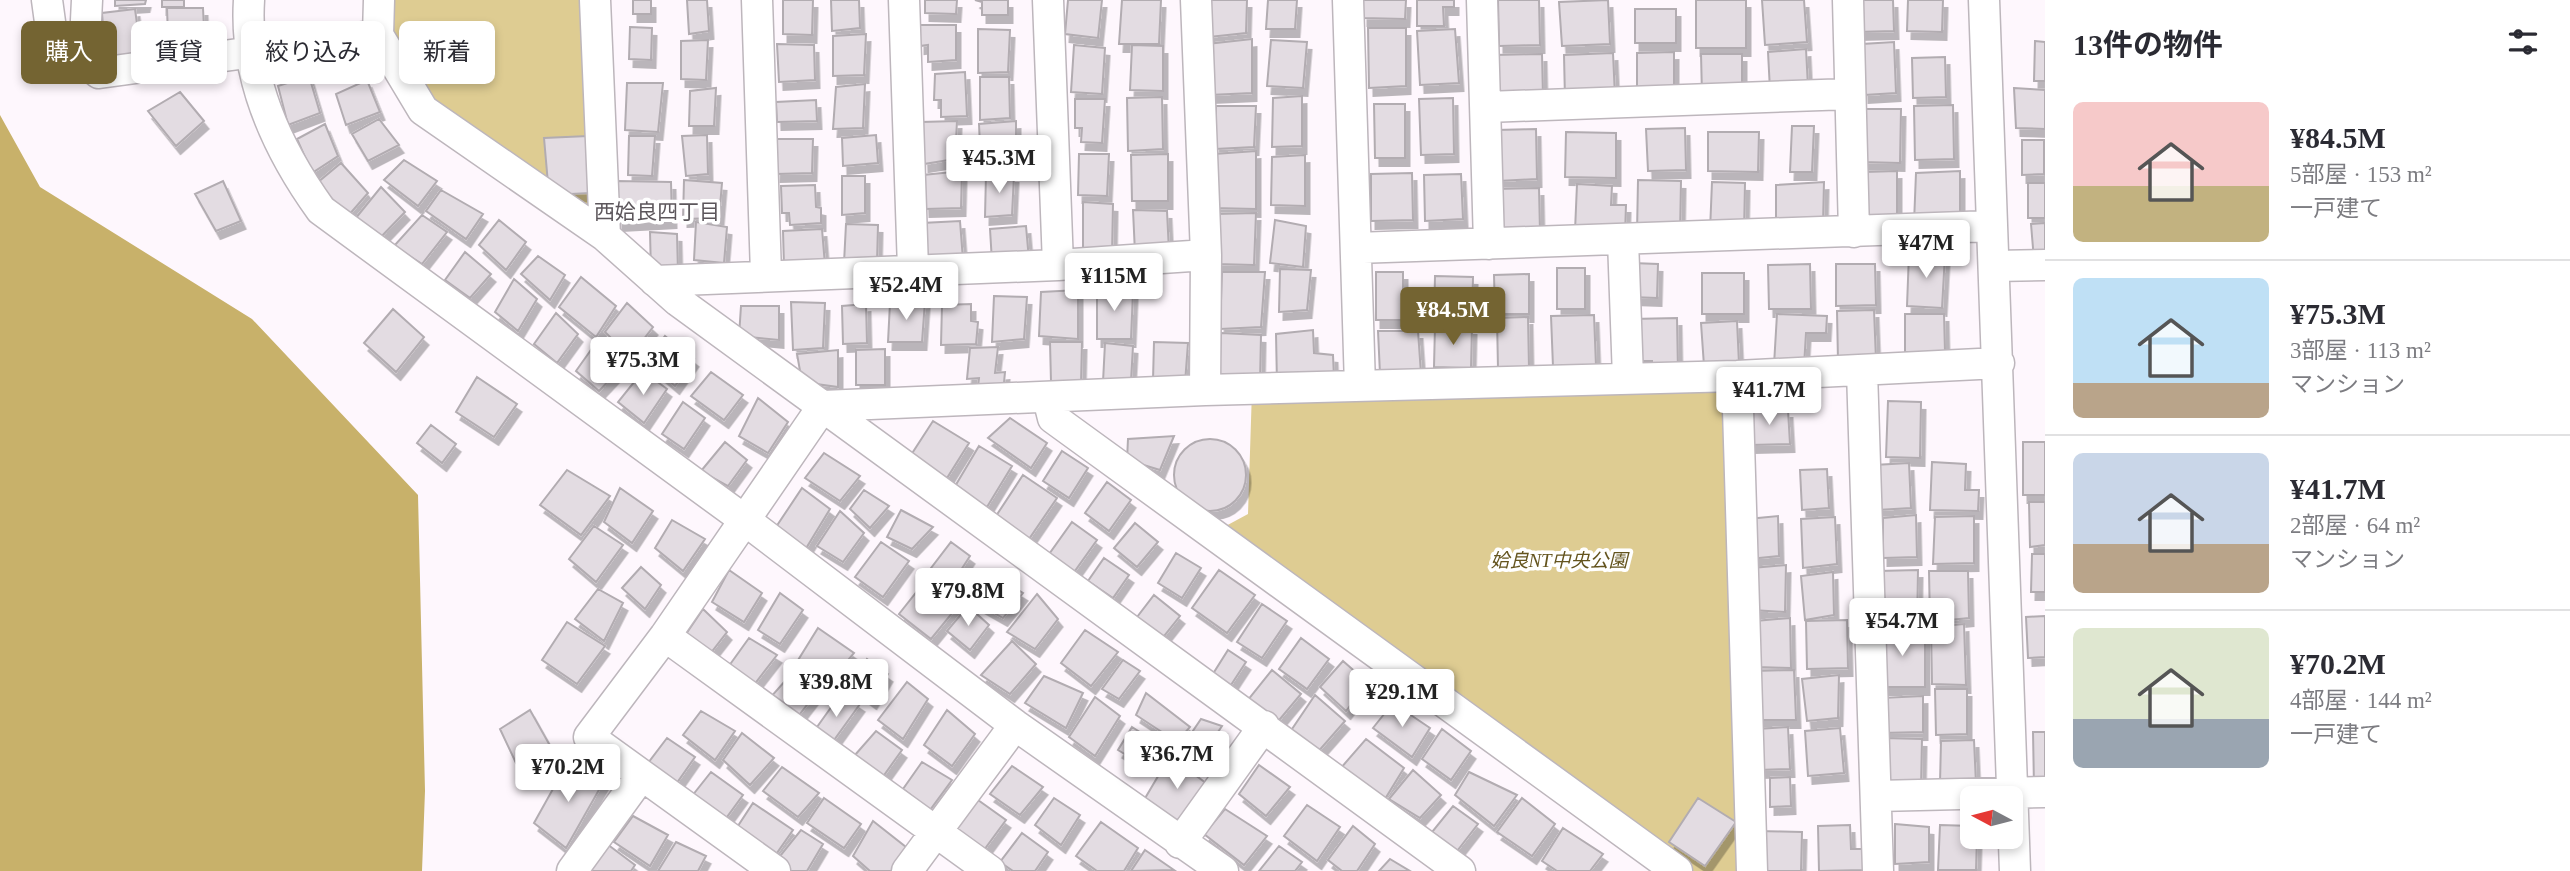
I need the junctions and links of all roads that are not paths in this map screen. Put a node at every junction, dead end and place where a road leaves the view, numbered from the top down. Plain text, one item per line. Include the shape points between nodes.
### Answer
1 (47, 0) edge
2 (87, 0) edge
3 (249, 0) edge
4 (379, 0) edge
5 (595, 0) edge
6 (757, 0) edge
7 (904, 0) edge
8 (1048, 0) edge
9 (1196, 0) edge
10 (1348, 0) edge
11 (1482, 0) edge
12 (1848, 0) edge
13 (1984, 0) edge
14 (50, 21) edge
15 (86, 21) edge
16 (250, 21) edge
17 (378, 21) edge
18 (385, 47) edge
19 (241, 52) edge
20 (117, 70) edge
21 (259, 84) edge
22 (1850, 94) junction
23 (1487, 107) junction
24 (1992, 226) junction
25 (1854, 232) junction
26 (605, 236) junction
27 (1623, 240) junction
28 (1489, 244) junction
29 (1356, 248) junction
30 (1206, 255) junction
31 (1058, 265) junction
32 (2045, 265) edge
33 (1994, 266) junction
34 (913, 269) junction
35 (766, 274) junction
36 (655, 281) junction
37 (1999, 363) junction
38 (1863, 371) junction
39 (1737, 376) junction
40 (1628, 378) junction
41 (1360, 387) junction
42 (1205, 390) junction
43 (1048, 398) junction
44 (822, 405) junction
45 (746, 521) junction
46 (665, 636) junction
47 (1015, 725) junction
48 (1264, 726) junction
49 (641, 776) junction
50 (2015, 786) edge
51 (2023, 792) edge
52 (2045, 792) edge
53 (1960, 794) edge
54 (1877, 796) junction
55 (936, 832) junction
56 (1180, 843) junction
57 (2015, 849) edge
58 (572, 871) edge
59 (775, 871) edge
60 (907, 871) edge
61 (990, 871) edge
62 (1223, 871) edge
63 (1460, 871) edge
64 (1677, 871) edge
65 (1752, 871) edge
66 (1878, 871) edge
67 (2015, 871) edge

1 - 14 street
2 - 15 street
3 - 16 street
4 - 17 street
5 - 26 street
6 - 35 street
7 - 34 street
8 - 31 street
9 - 30 street
10 - 29 street
11 - 23 street
12 - 22 street
13 - 24 street
18 - 26 street via 422,110
19 - 20 street
21 - 45 street via 270,125 292,169 321,210
22 - 23 street
22 - 25 street
23 - 28 street
24 - 25 street
24 - 33 street
25 - 27 street
26 - 36 street
27 - 28 street
27 - 40 street
28 - 29 street
29 - 41 street
30 - 31 street
30 - 42 street
31 - 34 street
32 - 33 street
33 - 37 street
34 - 35 street
35 - 36 street
36 - 44 street
37 - 38 street
37 - 50 street
38 - 39 street
38 - 54 street
39 - 40 street
39 - 65 street
40 - 41 street
41 - 42 street
42 - 43 street
43 - 44 street
43 - 64 street via 1053,418
44 - 45 street
44 - 48 street
45 - 46 street
45 - 47 street
46 - 49 street via 589,737
46 - 55 street
47 - 55 street
47 - 56 street
48 - 56 street
48 - 63 street
49 - 58 street
49 - 59 street
51 - 52 street
53 - 54 street
54 - 66 street
55 - 60 street
55 - 61 street
56 - 62 street
57 - 67 street

